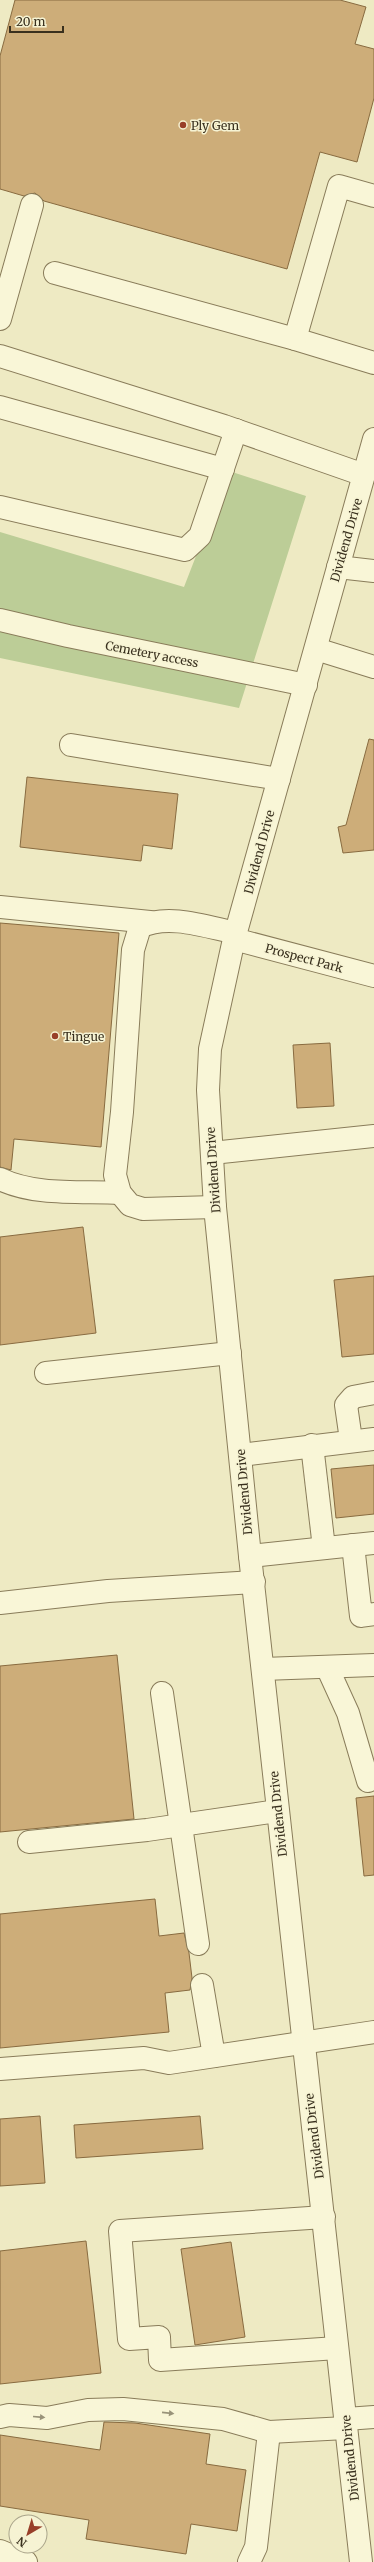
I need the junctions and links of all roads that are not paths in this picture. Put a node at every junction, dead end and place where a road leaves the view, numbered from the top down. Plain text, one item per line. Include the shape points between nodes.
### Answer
1 (374, 196) edge
2 (32, 205) dead end
3 (55, 274) dead end
4 (0, 319) edge
5 (295, 339) junction
6 (0, 356) edge
7 (374, 363) edge
8 (0, 407) edge
9 (236, 430) junction
10 (374, 442) edge
11 (223, 469) junction
12 (364, 474) junction
13 (0, 507) edge
14 (338, 567) junction
15 (374, 571) edge
16 (0, 620) edge
17 (316, 649) junction
18 (374, 667) edge
19 (306, 685) junction
20 (71, 745) dead end
21 (278, 779) junction
22 (0, 907) edge
23 (150, 922) junction
24 (235, 936) junction
25 (374, 976) edge
26 (374, 1136) edge
27 (212, 1153) junction
28 (0, 1179) edge
29 (120, 1193) junction
30 (215, 1207) junction
31 (230, 1353) junction
32 (46, 1373) dead end
33 (374, 1393) edge
34 (374, 1439) edge
35 (351, 1440) junction
36 (312, 1445) junction
37 (241, 1455) junction
38 (374, 1543) edge
39 (353, 1545) junction
40 (324, 1548) junction
41 (250, 1556) junction
42 (254, 1582) junction
43 (0, 1603) edge
44 (374, 1614) edge
45 (374, 1665) edge
46 (327, 1667) junction
47 (263, 1669) junction
48 (162, 1693) dead end
49 (368, 1781) dead end
50 (277, 1811) junction
51 (182, 1825) junction
52 (29, 1842) dead end
53 (198, 1944) dead end
54 (202, 1985) dead end
55 (374, 2032) edge
56 (303, 2042) junction
57 (214, 2056) junction
58 (0, 2069) edge
59 (324, 2217) junction
60 (337, 2348) junction
61 (0, 2416) edge
62 (374, 2417) edge
63 (346, 2423) junction
64 (269, 2432) junction
65 (2, 2552) edge
66 (26, 2562) edge
67 (249, 2562) edge
68 (362, 2562) edge

1 - 5 street via 339,186
2 - 4 street
3 - 5 street
5 - 7 street
6 - 9 street
8 - 11 street
9 - 11 street
9 - 12 street
10 - 12 street, Dividend Drive
11 - 13 street via 200,536 185,550
12 - 14 street, Dividend Drive
14 - 15 street
14 - 17 street, Dividend Drive
16 - 19 street, Cemetery access
17 - 18 street
17 - 19 street, Dividend Drive
19 - 21 street, Dividend Drive
20 - 21 street
21 - 24 street, Dividend Drive
22 - 23 street, Prospect Park
23 - 24 street, Prospect Park via 173,922
23 - 29 street via 140,927 133,950 115,1175
24 - 25 street, Prospect Park
24 - 27 street, Dividend Drive via 210,1049 208,1090
26 - 27 street
27 - 30 street, Dividend Drive
28 - 29 street via 12,1185 31,1189
29 - 30 street via 130,1205 143,1209
30 - 31 street, Dividend Drive
31 - 32 street
31 - 37 street, Dividend Drive
33 - 35 street via 353,1397 346,1405
34 - 35 street
35 - 36 street
36 - 37 street
36 - 40 street
37 - 41 street, Dividend Drive
38 - 39 street
39 - 40 street
39 - 44 street via 361,1616
40 - 41 street
41 - 42 street, Dividend Drive
42 - 43 street via 108,1591
42 - 47 street, Dividend Drive
45 - 46 street
46 - 47 street
46 - 49 street via 348,1713
47 - 50 street, Dividend Drive
48 - 51 street
50 - 51 street
50 - 56 street, Dividend Drive
51 - 52 street
51 - 53 street
54 - 57 street
55 - 56 street
56 - 57 street
56 - 59 street, Dividend Drive
57 - 58 street via 169,2063 144,2058
59 - 60 street, Dividend Drive
59 - 60 street via 120,2231 129,2339 159,2337 160,2360
60 - 63 street, Dividend Drive
61 -> 64 street via 47,2418 88,2410 123,2409 223,2419
62 - 63 street
63 - 64 street
63 - 68 street, Dividend Drive
64 - 67 street via 255,2554
65 - 66 street

